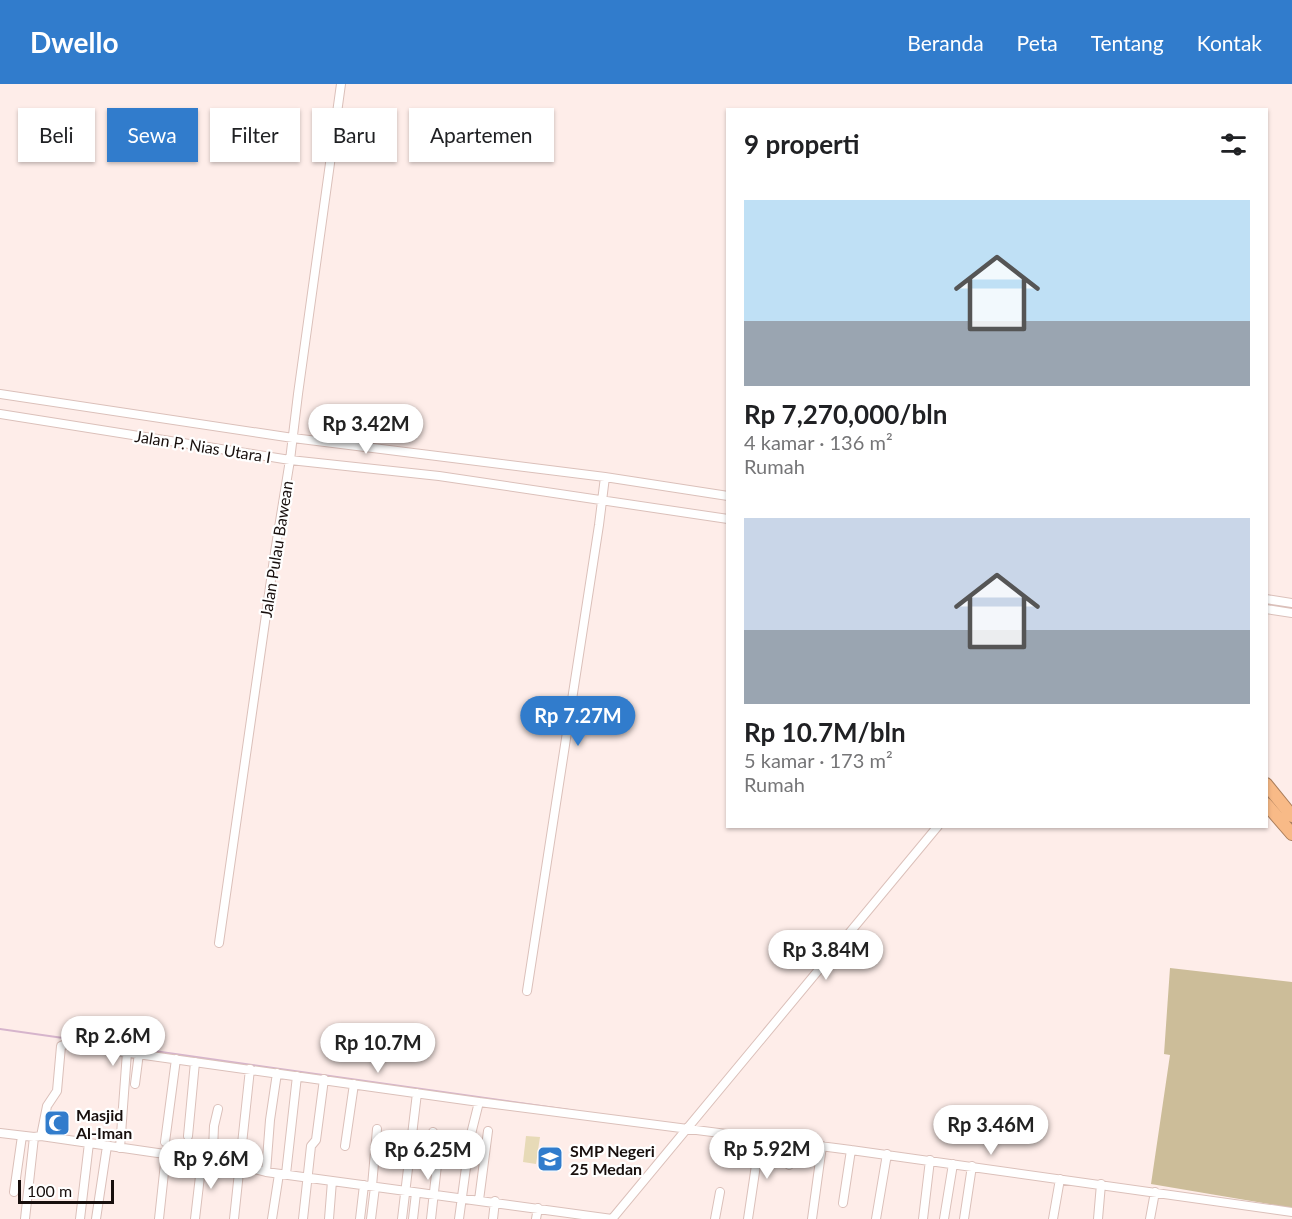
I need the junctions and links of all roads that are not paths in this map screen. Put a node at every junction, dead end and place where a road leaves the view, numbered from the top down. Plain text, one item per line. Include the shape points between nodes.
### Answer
1 (341, 84) edge
2 (0, 394) edge
3 (0, 414) edge
4 (293, 438) junction
5 (290, 460) junction
6 (605, 477) junction
7 (726, 496) edge
8 (602, 500) junction
9 (726, 519) edge
10 (1268, 599) edge
11 (1292, 603) edge
12 (1268, 609) edge
13 (1292, 613) edge
14 (1268, 786) edge
15 (1268, 806) edge
16 (1292, 816) edge
17 (936, 828) edge
18 (1292, 834) edge
19 (219, 943) dead end
20 (527, 991) dead end
21 (127, 1052) junction
22 (139, 1053) junction
23 (176, 1059) junction
24 (195, 1062) junction
25 (250, 1069) junction
26 (277, 1073) junction
27 (297, 1076) junction
28 (324, 1079) junction
29 (135, 1084) dead end
30 (354, 1084) junction
31 (417, 1092) junction
32 (479, 1102) junction
33 (218, 1110) dead end
34 (691, 1124) junction
35 (377, 1129) dead end
36 (488, 1131) dead end
37 (433, 1132) dead end
38 (0, 1133) edge
39 (22, 1136) junction
40 (188, 1136) dead end
41 (37, 1137) junction
42 (760, 1138) junction
43 (165, 1142) dead end
44 (792, 1142) junction
45 (89, 1143) junction
46 (107, 1146) junction
47 (345, 1146) dead end
48 (822, 1146) junction
49 (120, 1148) junction
50 (851, 1149) junction
51 (166, 1154) junction
52 (887, 1154) junction
53 (202, 1159) junction
54 (930, 1160) junction
55 (236, 1164) junction
56 (953, 1164) junction
57 (789, 1165) dead end
58 (972, 1166) junction
59 (266, 1172) junction
60 (283, 1174) junction
61 (308, 1178) junction
62 (1060, 1179) junction
63 (332, 1181) junction
64 (1101, 1184) junction
65 (370, 1186) junction
66 (405, 1191) junction
67 (720, 1191) dead end
68 (14, 1192) dead end
69 (1155, 1192) junction
70 (416, 1193) junction
71 (433, 1195) junction
72 (462, 1199) junction
73 (479, 1200) junction
74 (495, 1201) junction
75 (843, 1203) dead end
76 (538, 1208) junction
77 (1292, 1212) edge
78 (25, 1219) edge
79 (80, 1219) edge
80 (96, 1219) edge
81 (159, 1219) edge
82 (195, 1219) edge
83 (234, 1219) edge
84 (272, 1219) edge
85 (303, 1219) edge
86 (329, 1219) edge
87 (360, 1219) edge
88 (371, 1219) edge
89 (402, 1219) edge
90 (413, 1219) edge
91 (431, 1219) edge
92 (459, 1219) edge
93 (493, 1219) edge
94 (536, 1219) edge
95 (612, 1219) edge
96 (715, 1219) edge
97 (748, 1219) edge
98 (812, 1219) edge
99 (876, 1219) edge
100 (923, 1219) edge
101 (944, 1219) edge
102 (964, 1219) edge
103 (1053, 1219) edge
104 (1098, 1219) edge
105 (1150, 1219) edge

1 - 4 street, Jalan Pulau Bawean
2 - 4 street, Jalan P. Nias Utara I
3 - 5 street, Jalan P. Nias Utara I
4 - 5 street, Jalan Pulau Bawean
4 - 6 street, Jalan P. Nias Utara I
5 - 8 street, Jalan P. Nias Utara I via 439,476
5 - 19 street, Jalan Pulau Bawean
6 - 7 street, Jalan P. Nias Utara I
6 - 8 street
8 - 9 street, Jalan P. Nias Utara I
8 - 20 street
10 - 11 street
12 - 13 street
14 - 16 highway
15 - 18 highway
17 - 34 street
21 - 22 street
21 - 41 street via 61,1046 57,1091 47,1106
21 - 49 street
22 - 23 street
22 - 29 street
23 - 24 street
23 - 43 street
24 - 25 street
24 - 40 street
25 - 26 street
25 - 55 street
26 - 27 street
26 - 59 street
27 - 28 street
27 - 60 street
28 - 30 street
28 - 61 street
30 - 31 street
30 - 47 street
31 - 32 street
31 - 66 street
32 - 34 street
32 - 72 street
33 - 55 street via 213,1150 232,1157
34 - 42 street
34 - 95 street
35 - 65 street
36 - 73 street
37 - 71 street via 430,1152 438,1155
38 - 39 street
39 - 41 street
39 - 68 street
41 - 45 street
41 - 78 street
42 - 44 street
42 - 97 street
44 - 48 street
44 - 57 street
45 - 46 street
45 - 79 street
46 - 49 street
46 - 80 street
48 - 50 street
48 - 98 street
49 - 51 street
50 - 52 street
50 - 75 street
51 - 53 street
51 - 81 street
52 - 54 street
52 - 99 street
53 - 55 street
53 - 82 street
54 - 56 street
54 - 100 street
55 - 59 street
55 - 83 street
56 - 58 street
56 - 101 street
58 - 62 street
58 - 102 street
59 - 60 street
60 - 61 street
60 - 84 street
61 - 63 street
61 - 85 street
62 - 64 street
62 - 103 street
63 - 65 street
63 - 86 street
64 - 69 street
64 - 104 street
65 - 66 street
65 - 87 street
65 - 88 street
66 - 70 street
66 - 89 street
67 - 96 street
69 - 77 street
69 - 105 street
70 - 71 street
70 - 90 street
71 - 72 street
71 - 91 street
72 - 73 street
72 - 92 street
73 - 74 street
74 - 76 street
74 - 93 street
76 - 94 street
76 - 95 street

